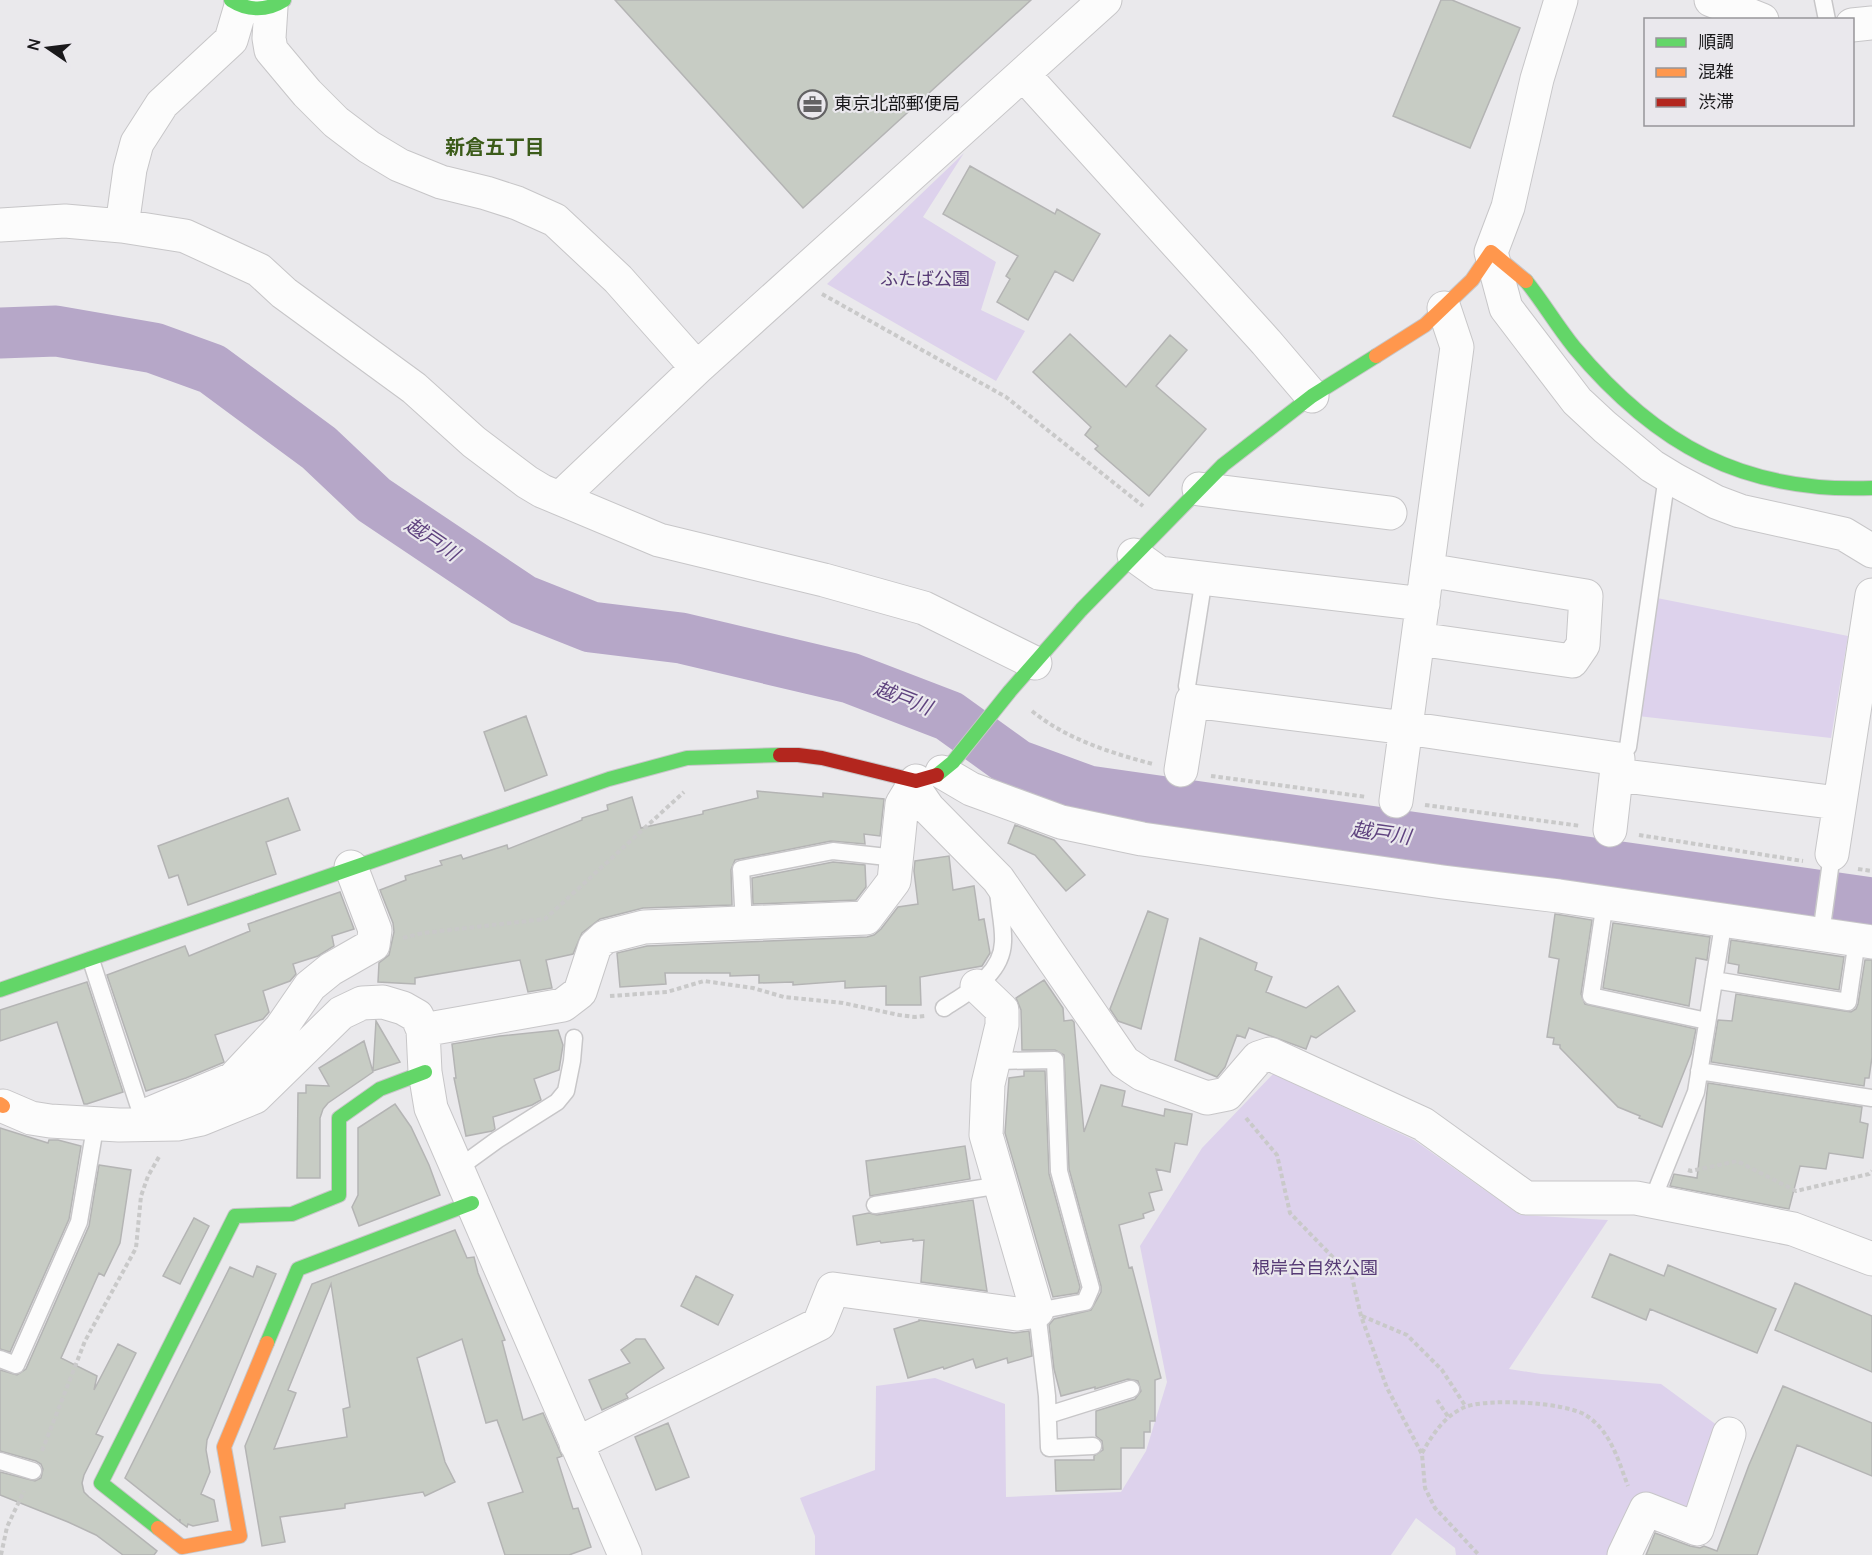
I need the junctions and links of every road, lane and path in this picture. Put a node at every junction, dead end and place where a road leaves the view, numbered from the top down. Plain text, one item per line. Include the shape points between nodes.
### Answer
1 (1105, 0) edge
2 (1561, 0) edge
3 (1711, 0) edge
4 (1823, 0) edge
5 (257, 3) edge
6 (1757, 18) edge
7 (1827, 18) edge
8 (1872, 23) edge
9 (1854, 25) edge
10 (1023, 74) junction
11 (0, 225) edge
12 (122, 226) junction
13 (1491, 252) junction
14 (795, 279) junction
15 (1444, 308) junction
16 (698, 368) junction
17 (1312, 396) junction
18 (1667, 476) junction
19 (1872, 488) edge
20 (1199, 489) junction
21 (560, 498) junction
22 (1390, 513) dead end
23 (1165, 524) junction
24 (1872, 551) edge
25 (1134, 555) junction
26 (1427, 570) junction
27 (1204, 578) junction
28 (1872, 595) edge
29 (1423, 604) junction
30 (1418, 639) junction
31 (1035, 663) junction
32 (1010, 691) junction
33 (1192, 701) junction
34 (1406, 728) junction
35 (1860, 748) edge
36 (1618, 767) junction
37 (1180, 770) junction
38 (937, 771) junction
39 (689, 787) dead end
40 (1396, 801) junction
41 (1838, 803) junction
42 (1611, 830) junction
43 (896, 858) junction
44 (1830, 865) junction
45 (351, 867) junction
46 (1872, 871) edge
47 (998, 879) junction
48 (1605, 902) junction
49 (1724, 919) junction
50 (744, 924) junction
51 (1821, 929) junction
52 (1865, 941) edge
53 (373, 945) junction
54 (91, 960) junction
55 (1714, 980) junction
56 (977, 986) junction
57 (0, 990) edge
58 (580, 992) junction
59 (944, 1008) joint
60 (1707, 1021) junction
61 (423, 1029) junction
62 (574, 1038) dead end
63 (995, 1061) junction
64 (1699, 1071) junction
65 (425, 1072) junction
66 (1227, 1094) junction
67 (1872, 1098) edge
68 (2, 1105) edge
69 (119, 1121) junction
70 (177, 1124) junction
71 (1666, 1164) junction
72 (458, 1169) junction
73 (1872, 1172) edge
74 (1001, 1185) junction
75 (1652, 1201) junction
76 (472, 1203) junction
77 (875, 1205) dead end
78 (1872, 1259) edge
79 (1037, 1311) junction
80 (1361, 1316) junction
81 (0, 1359) edge
82 (1131, 1389) dead end
83 (1437, 1400) dead end
84 (1466, 1407) junction
85 (1048, 1415) junction
86 (1449, 1418) junction
87 (1729, 1434) dead end
88 (576, 1444) junction
89 (1093, 1446) dead end
90 (1422, 1454) junction
91 (0, 1461) edge
92 (33, 1472) junction
93 (1629, 1488) dead end
94 (1, 1555) edge
95 (625, 1555) edge
96 (1479, 1555) edge
97 (1624, 1555) edge

1 - 10 street
2 - 13 street via 1537,79 1508,207
3 - 6 street
4 - 7 lane
5 - 12 street via 231,40 162,104 137,143
5 - 16 street via 271,50 336,122 399,165 441,182 517,203 555,220 618,279
8 - 9 street
10 - 14 street
10 - 17 street
11 - 12 street via 65,221
12 - 21 street via 185,236 259,270 284,293 414,388 527,483
13 - 15 street via 1472,280
13 - 18 street via 1506,308 1577,401
13 - 19 street via 1525,279 1573,346 1612,388 1654,426 1691,449 1779,483 1849,490
14 - 16 street
14 - 23 path via 1006,397
15 - 17 street via 1425,325
15 - 26 street via 1457,347
16 - 21 street
17 - 20 street via 1223,465
18 - 24 street via 1740,511 1844,534
18 - 36 lane via 1628,747
20 - 22 street
20 - 23 street
21 - 31 street via 659,540 824,579 924,608
23 - 25 street
25 - 27 street via 1159,573
25 - 31 street
26 - 29 street
26 - 30 street via 1586,596 1583,645 1572,661
27 - 29 street
27 - 33 lane via 1188,686
28 - 35 street
29 - 30 street
30 - 34 street
31 - 32 street
32 - 37 path via 1046,722 1081,741
32 - 38 street
33 - 34 street
33 - 37 street
34 - 36 street
34 - 40 street
35 - 41 street
36 - 41 street
36 - 42 street
37 - 40 path
38 - 43 street via 902,804
38 - 45 street via 798,755 687,758 609,779
38 - 47 street via 917,792
38 - 48 street via 971,789 1061,822 1142,839
39 - 53 path via 545,919 423,933
40 - 42 path
41 - 44 street
42 - 44 path
43 - 50 street via 894,881 866,918
43 - 50 lane via 833,851 741,869
44 - 46 path
44 - 51 lane
45 - 53 street via 375,930
45 - 54 street
47 - 56 lane via 1003,942 997,966
47 - 66 street via 1124,1062 1142,1074 1207,1098
48 - 49 street
48 - 60 lane via 1591,996
49 - 51 street
49 - 55 lane
50 - 58 street via 644,927 605,937 595,946
51 - 52 street
52 - 55 lane via 1848,1002
53 - 69 street via 310,986 281,1028 233,1079
54 - 57 street
54 - 69 lane
55 - 60 lane
56 - 59 lane
56 - 63 street via 1002,1010
58 - 59 path via 606,997 668,992 704,981 915,1017
58 - 61 street via 563,1005
60 - 64 lane
61 - 65 street
61 - 70 street via 417,1016 404,1008 383,1002 362,1003 341,1013 255,1097 201,1119
62 - 72 lane via 566,1091 557,1102
63 - 74 street via 987,1084 986,1135
63 - 79 lane via 1055,1059 1059,1171 1091,1288 1085,1302
64 - 67 lane
64 - 71 lane via 1696,1092
65 - 72 street via 431,1108
65 - 76 street via 380,1089 339,1118 339,1195 292,1214 235,1216 100,1484 182,1548 240,1536 224,1447 298,1269
66 - 75 street via 1258,1058 1270,1054 1423,1124 1526,1198
66 - 80 path via 1277,1155 1290,1213 1352,1277
68 - 69 street via 31,1118 50,1121
69 - 70 street
69 - 81 lane via 16,1365
70 - 92 path via 141,1196 136,1248 85,1341
71 - 73 path via 1692,1171 1737,1161 1796,1191
71 - 75 lane
72 - 76 street
74 - 77 lane
74 - 79 street
75 - 78 street via 1793,1229
76 - 88 street
79 - 85 lane
79 - 88 street via 1017,1314 833,1289 819,1324
80 - 84 path via 1407,1335 1442,1370
80 - 90 path via 1387,1388
82 - 85 lane
83 - 86 path
84 - 86 path
84 - 93 path via 1494,1401 1558,1406 1587,1415 1610,1438
85 - 89 lane via 1049,1448
86 - 90 path via 1438,1426
87 - 97 street via 1697,1529 1646,1509
88 - 95 street
90 - 96 path via 1425,1488 1435,1508
91 - 92 lane
92 - 94 path via 8,1527

